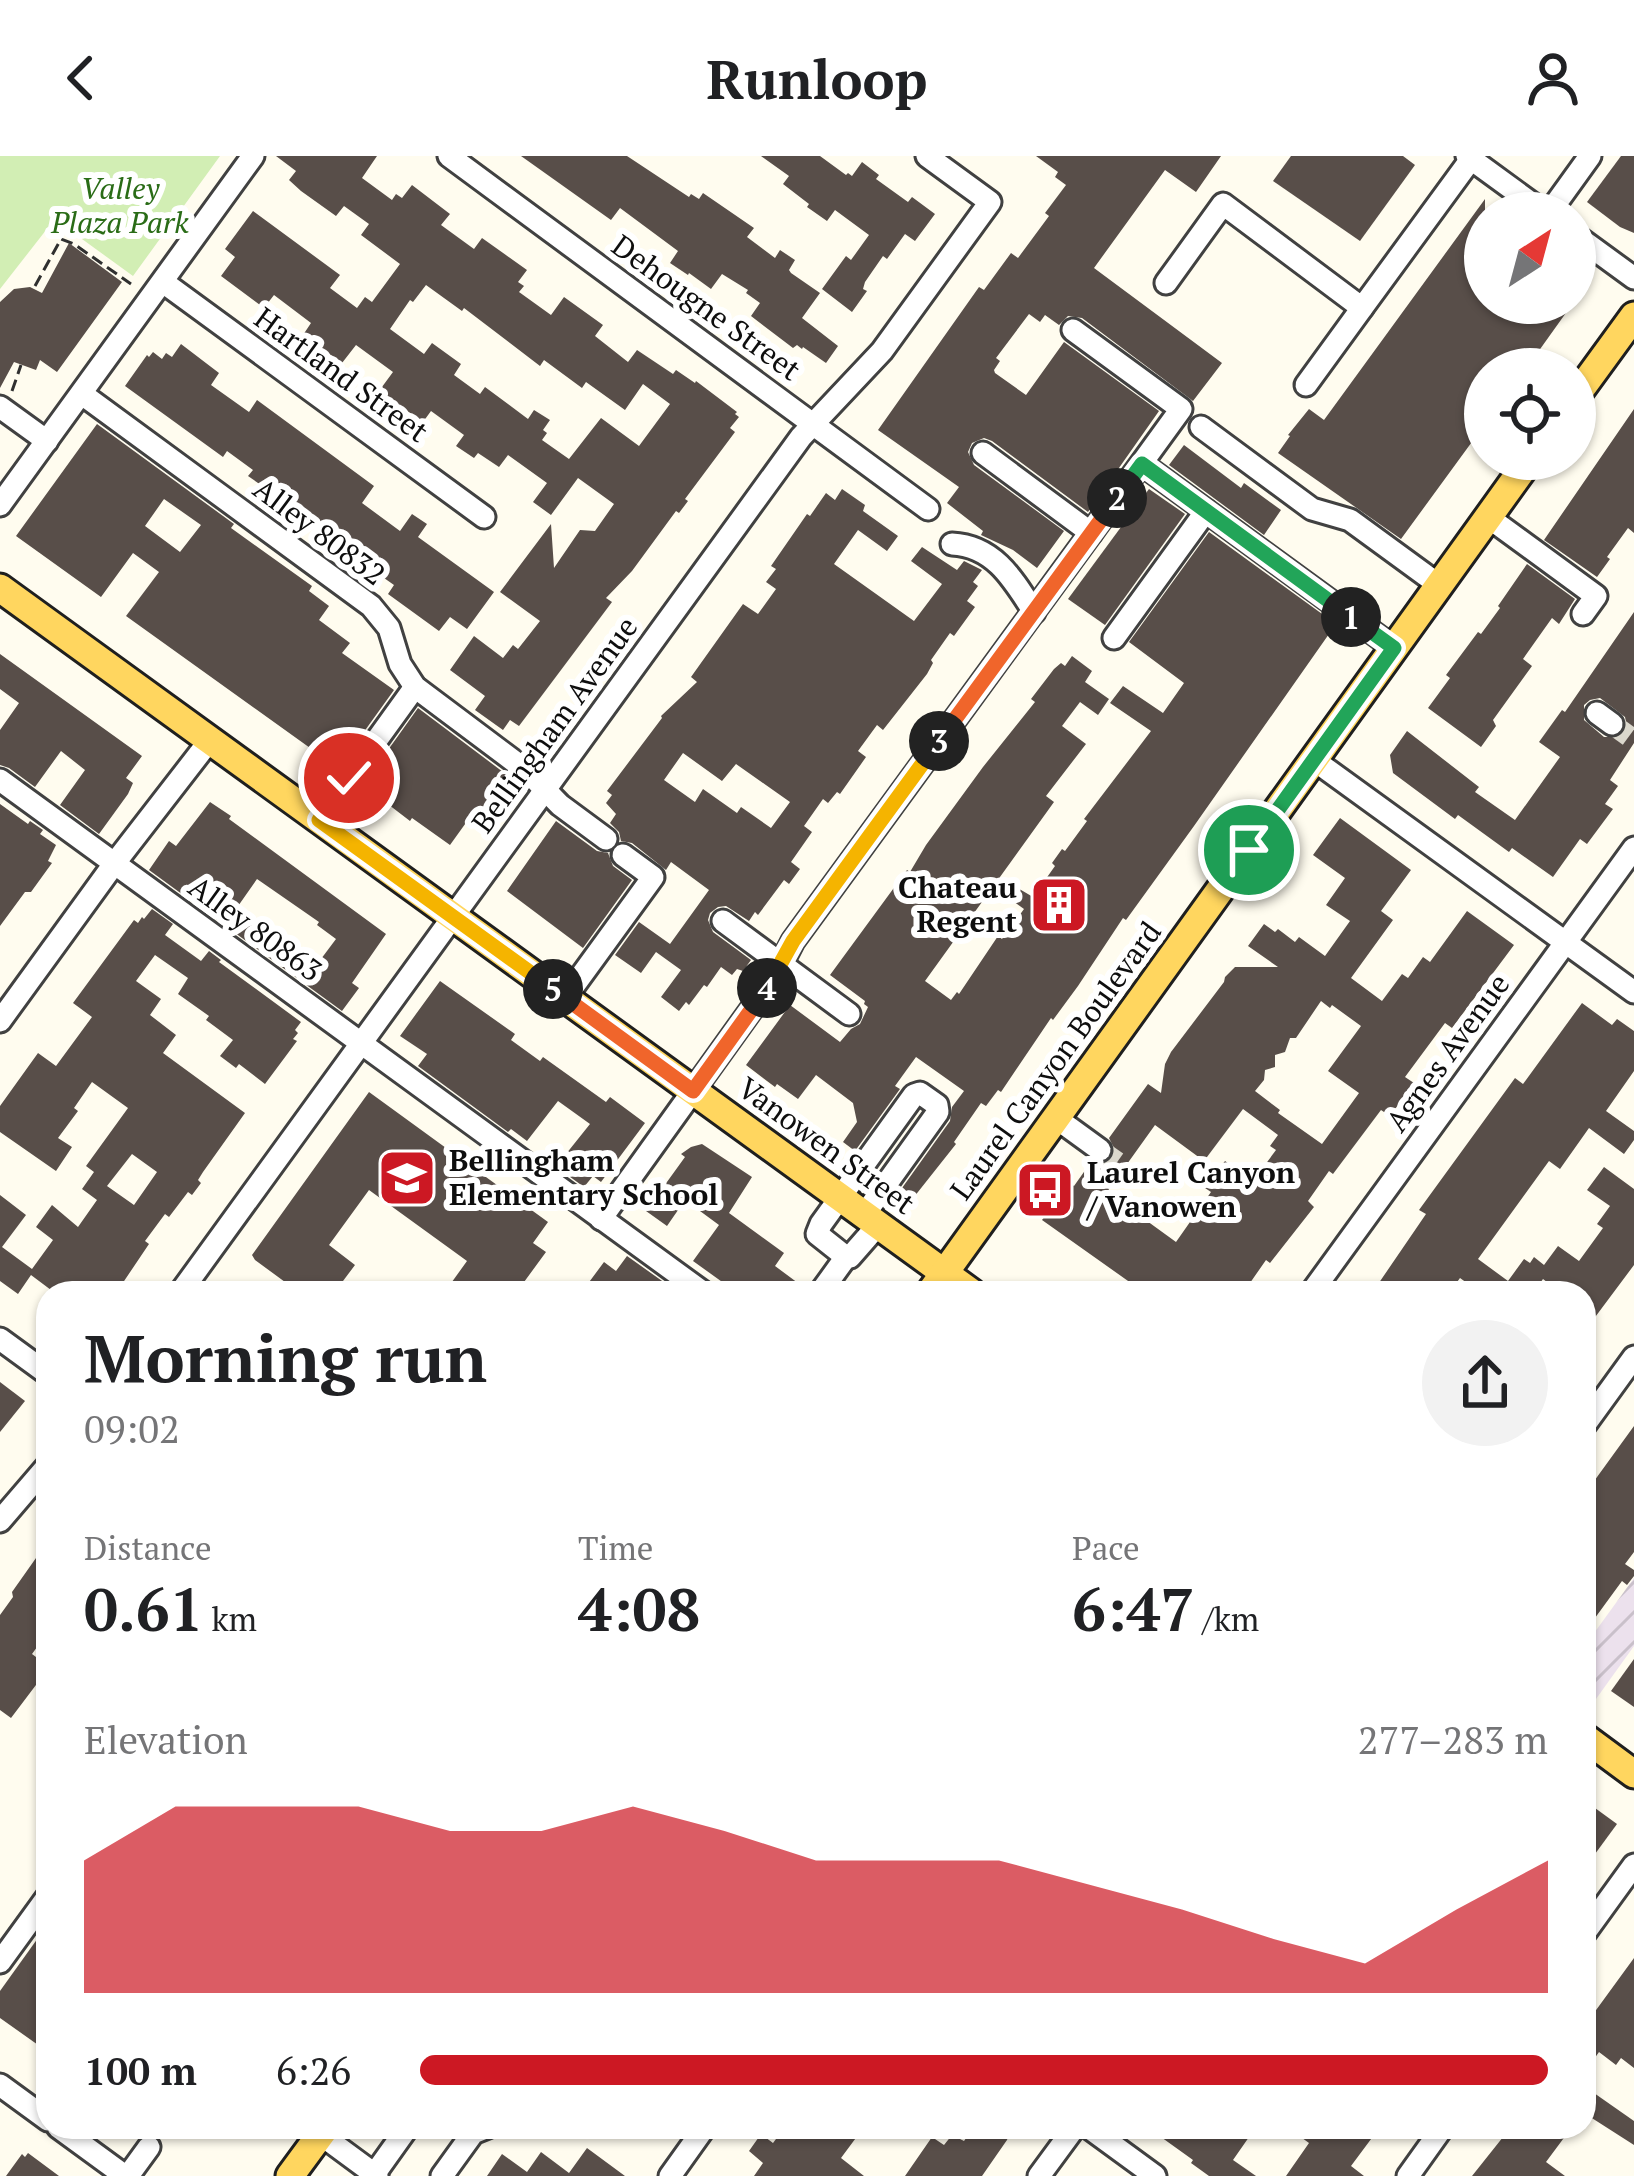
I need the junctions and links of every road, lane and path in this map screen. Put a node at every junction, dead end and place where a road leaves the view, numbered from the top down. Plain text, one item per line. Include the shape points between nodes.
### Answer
1 (253, 156) edge
2 (449, 156) edge
3 (927, 156) edge
4 (1590, 156) edge
5 (1469, 157) edge
6 (1518, 192) edge
7 (1563, 192) edge
8 (1596, 250) edge
9 (1634, 278) edge
10 (163, 282) junction
11 (1166, 283) dead end
12 (131, 284) dead end
13 (35, 286) dead end
14 (1362, 308) junction
15 (1634, 316) edge
16 (1072, 330) dead end
17 (21, 364) dead end
18 (1596, 368) edge
19 (1306, 385) dead end
20 (82, 394) junction
21 (2, 408) edge
22 (813, 424) junction
23 (1202, 427) dead end
24 (47, 441) junction
25 (983, 453) dead end
26 (1142, 464) junction
27 (1515, 480) edge
28 (0, 505) edge
29 (928, 509) dead end
30 (1206, 512) junction
31 (484, 517) dead end
32 (1488, 518) junction
33 (1091, 533) junction
34 (952, 544) dead end
35 (1439, 585) junction
36 (0, 588) edge
37 (1034, 612) junction
38 (1583, 614) dead end
39 (1114, 638) dead end
40 (1394, 648) junction
41 (415, 687) junction
42 (210, 740) junction
43 (1314, 760) junction
44 (0, 780) edge
45 (544, 789) junction
46 (319, 820) junction
47 (1634, 848) edge
48 (114, 864) junction
49 (452, 916) junction
50 (723, 921) dead end
51 (1566, 941) junction
52 (781, 964) junction
53 (1634, 992) edge
54 (565, 998) junction
55 (849, 1014) dead end
56 (0, 1021) edge
57 (361, 1043) junction
58 (693, 1091) junction
59 (1055, 1118) junction
60 (1100, 1150) tunnel mouth
61 (840, 1197) junction
62 (602, 1219) junction
63 (871, 1220) junction
64 (846, 1257) junction
65 (189, 1281) edge
66 (687, 1281) edge
67 (835, 1281) edge
68 (935, 1281) edge
69 (938, 1281) edge
70 (1320, 1281) edge
71 (0, 1339) edge
72 (1634, 1358) edge
73 (36, 1365) edge
74 (1596, 1410) edge
75 (36, 1479) edge
76 (0, 1521) edge
77 (1596, 1746) edge
78 (1634, 1774) edge
79 (1634, 1865) edge
80 (36, 1913) edge
81 (1596, 1917) edge
82 (0, 1963) edge
83 (0, 2085) edge
84 (36, 2111) edge
85 (75, 2139) edge
86 (90, 2139) edge
87 (317, 2139) edge
88 (332, 2139) edge
89 (400, 2139) edge
90 (469, 2139) edge
91 (696, 2139) edge
92 (1066, 2139) edge
93 (1104, 2139) edge
94 (1434, 2139) edge
95 (85, 2146) junction
96 (149, 2147) dead end
97 (375, 2175) edge
98 (127, 2176) edge
99 (290, 2176) edge
100 (442, 2176) edge
101 (670, 2176) edge
102 (1039, 2176) edge
103 (1155, 2176) edge
104 (1408, 2176) edge

1 - 10 street
2 - 22 street, Dehougne Street
3 - 22 street, Bellingham Avenue via 990,202 882,350
4 - 7 street
5 - 6 street
5 - 14 street
8 - 9 street
10 - 20 street
10 - 31 street, Hartland Street
11 - 14 street via 1223,203
12 - 13 path via 61,239
14 - 19 street
15 - 18 main road
16 - 26 street via 1181,409
17 - 21 path
20 - 24 street
20 - 41 street, Alley 80832 via 371,606
21 - 24 street
22 - 29 street, Dehougne Street
22 - 45 street, Bellingham Avenue
23 - 35 street via 1312,508 1350,520
24 - 28 street
25 - 33 street
26 - 30 street
26 - 33 street
27 - 32 main road, Laurel Canyon Boulevard
30 - 39 street
30 - 40 street
32 - 35 main road, Laurel Canyon Boulevard
32 - 38 street via 1596,596
33 - 37 street
34 - 37 street via 989,556
35 - 40 main road, Laurel Canyon Boulevard
36 - 42 main road, Vanowen Street
37 - 52 street
40 - 43 main road, Laurel Canyon Boulevard
41 - 45 street, Alley 80832
41 - 46 street
42 - 46 main road, Vanowen Street
42 - 48 street
43 - 51 street
43 - 59 main road, Laurel Canyon Boulevard
44 - 48 street, Alley 80863
45 - 49 street, Bellingham Avenue
45 - 54 street, Alley 80832 via 653,877
46 - 49 main road, Vanowen Street
47 - 51 street, Agnes Avenue
48 - 56 street
48 - 57 street, Alley 80863
49 - 54 main road, Vanowen Street
49 - 57 street, Bellingham Avenue
50 - 52 street
51 - 53 street
51 - 70 street, Agnes Avenue
52 - 55 street
52 - 58 street
54 - 58 main road, Vanowen Street
57 - 62 street, Alley 80863
57 - 65 street, Bellingham Avenue
58 - 61 main road, Vanowen Street
58 - 62 street
59 - 60 street
59 - 69 main road, Laurel Canyon Boulevard
61 - 63 main road, Vanowen Street
61 - 63 street via 914,1095 937,1105
61 - 64 street via 817,1234
62 - 66 street, Alley 80863
63 - 64 street
63 - 68 main road, Vanowen Street
64 - 67 street
71 - 73 street
72 - 74 street
75 - 76 street
77 - 78 main road
79 - 81 street
80 - 82 street
83 - 84 street
85 - 95 street
86 - 95 street
87 - 99 main road
88 - 97 street
89 - 97 street
90 - 100 street
91 - 101 street
92 - 102 street
93 - 103 street
94 - 104 street
95 - 98 street
96 - 98 street

